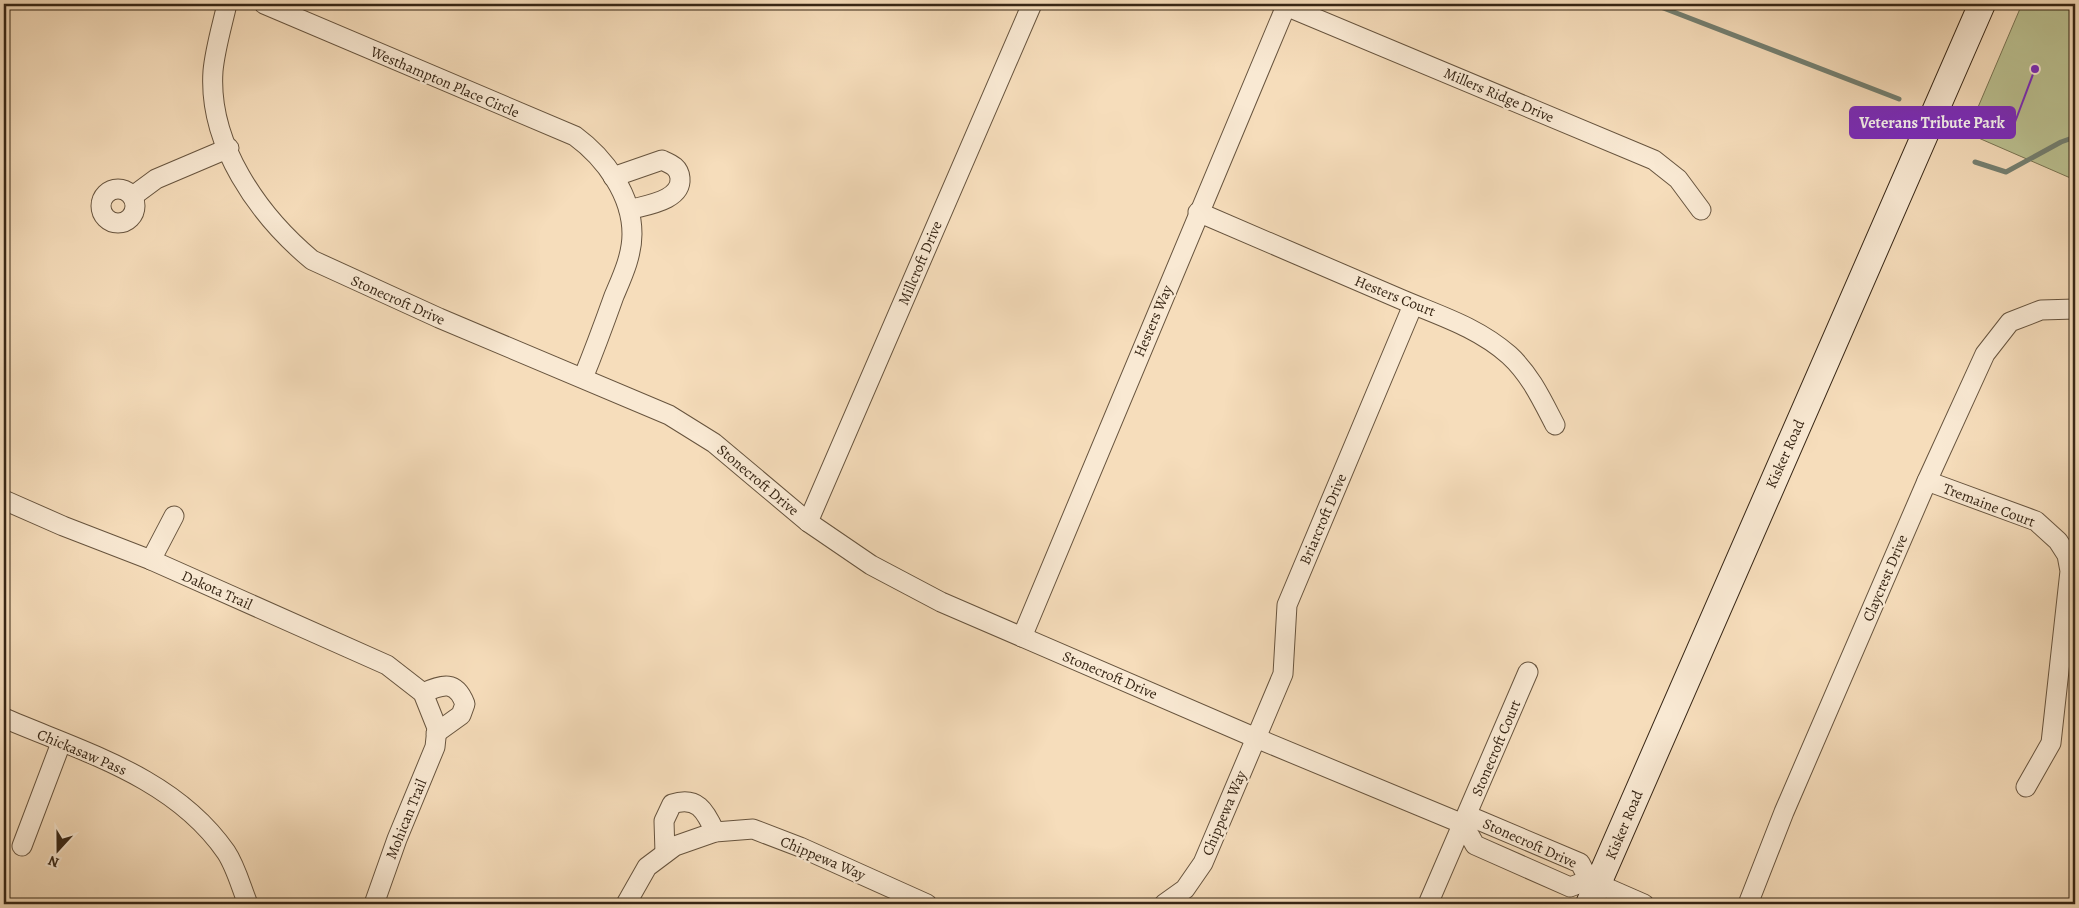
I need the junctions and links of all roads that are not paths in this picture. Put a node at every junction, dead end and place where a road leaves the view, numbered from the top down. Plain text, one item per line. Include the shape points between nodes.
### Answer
1 (227, 4) edge
2 (264, 4) edge
3 (1032, 4) edge
4 (1982, 4) edge
5 (1283, 5) edge
6 (228, 148) junction
7 (613, 177) junction
8 (133, 196) dead end
9 (629, 210) junction
10 (1701, 210) dead end
11 (1198, 212) junction
12 (1414, 305) junction
13 (2075, 309) edge
14 (583, 378) junction
15 (1555, 425) dead end
16 (1927, 481) junction
17 (4, 500) edge
18 (174, 516) dead end
19 (808, 522) junction
20 (151, 560) junction
21 (1022, 637) junction
22 (1528, 672) dead end
23 (423, 693) junction
24 (4, 718) edge
25 (436, 734) junction
26 (1256, 738) junction
27 (61, 743) junction
28 (2026, 787) dead end
29 (1463, 824) junction
30 (715, 832) junction
31 (22, 846) dead end
32 (665, 853) junction
33 (1592, 889) edge
34 (915, 902) edge
35 (248, 904) edge
36 (374, 904) edge
37 (626, 904) edge
38 (1164, 904) edge
39 (1428, 904) edge
40 (1644, 904) edge
41 (1748, 904) edge

1 - 6 street, Stonecroft Drive via 213,70 219,126
2 - 7 street, Westhampton Place Circle via 575,136 591,148
3 - 19 street, Millcroft Drive
4 - 33 main road, Kisker Road
5 - 10 street, Millers Ridge Drive via 1654,160 1678,179
5 - 11 street, Hesters Way
6 - 8 street via 156,178
6 - 14 street, Stonecroft Drive via 260,208 312,260
7 - 9 street, Westhampton Place Circle
7 - 9 street via 662,160 680,171 681,181 676,192 668,198
9 - 14 street, Westhampton Place Circle via 632,235 628,260
11 - 12 street, Hesters Court
11 - 21 street, Hesters Way
12 - 15 street, Hesters Court via 1452,319 1482,335 1510,356 1532,381
12 - 26 street, Briarcroft Drive via 1287,605 1282,674
13 - 16 street, Claycrest Drive via 2041,310 2010,322 1985,354
14 - 19 street, Stonecroft Drive via 669,415 714,443
16 - 28 street, Tremaine Court via 2036,521 2058,541 2067,555 2070,571 2051,743
16 - 41 street, Claycrest Drive via 1788,803
17 - 20 street, Dakota Trail
18 - 20 street
19 - 21 street, Stonecroft Drive via 871,565 941,602
20 - 23 street, Dakota Trail via 387,665
21 - 26 street, Stonecroft Drive
22 - 29 street, Stonecroft Court
23 - 25 street, Mohican Trail
23 - 25 street via 440,686 453,687 465,704 461,715
24 - 27 street, Chickasaw Pass
25 - 36 street, Mohican Trail via 435,747
26 - 29 street, Stonecroft Drive
26 - 38 street, Chippewa Way via 1203,863 1185,889
27 - 31 street
27 - 35 street, Chickasaw Pass via 98,756 143,779 190,812 225,850
29 - 33 street, Stonecroft Drive via 1475,846 1570,888
29 - 33 street, Stonecroft Drive via 1476,819 1580,863
29 - 39 street, Stonecroft Court
30 - 32 street, Chippewa Way via 675,846
30 - 32 street via 707,813 692,802 672,804 664,821
30 - 34 street, Chippewa Way via 753,829 800,847
32 - 37 street, Chippewa Way via 648,867
33 - 40 street

